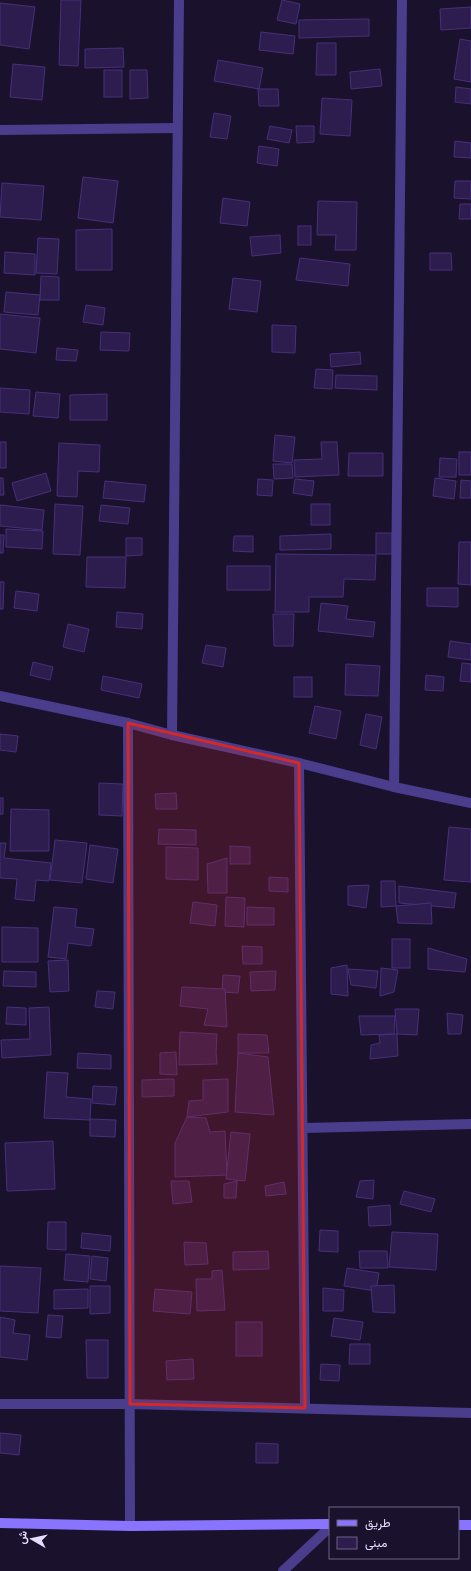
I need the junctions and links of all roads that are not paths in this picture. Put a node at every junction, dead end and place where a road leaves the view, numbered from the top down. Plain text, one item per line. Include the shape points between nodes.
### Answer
1 (179, 0) edge
2 (402, 0) edge
3 (177, 128) junction
4 (0, 130) edge
5 (0, 696) edge
6 (128, 723) junction
7 (172, 735) junction
8 (299, 764) junction
9 (394, 787) junction
10 (471, 803) edge
11 (471, 1124) edge
12 (304, 1128) junction
13 (0, 1404) edge
14 (130, 1404) junction
15 (305, 1408) junction
16 (471, 1413) edge
17 (0, 1523) edge
18 (459, 1525) edge
19 (471, 1525) edge
20 (130, 1526) junction
21 (329, 1526) edge
22 (329, 1527) edge
23 (283, 1571) edge

1 - 3 street
2 - 9 street
3 - 4 street
3 - 7 street
5 - 6 street
6 - 7 street
6 - 14 street
7 - 8 street
8 - 9 street
8 - 12 street
9 - 10 street
11 - 12 street
12 - 15 street
13 - 14 street
14 - 15 street
14 - 20 street
15 - 16 street
17 - 20 street
18 - 19 street
20 - 21 street
22 - 23 street

